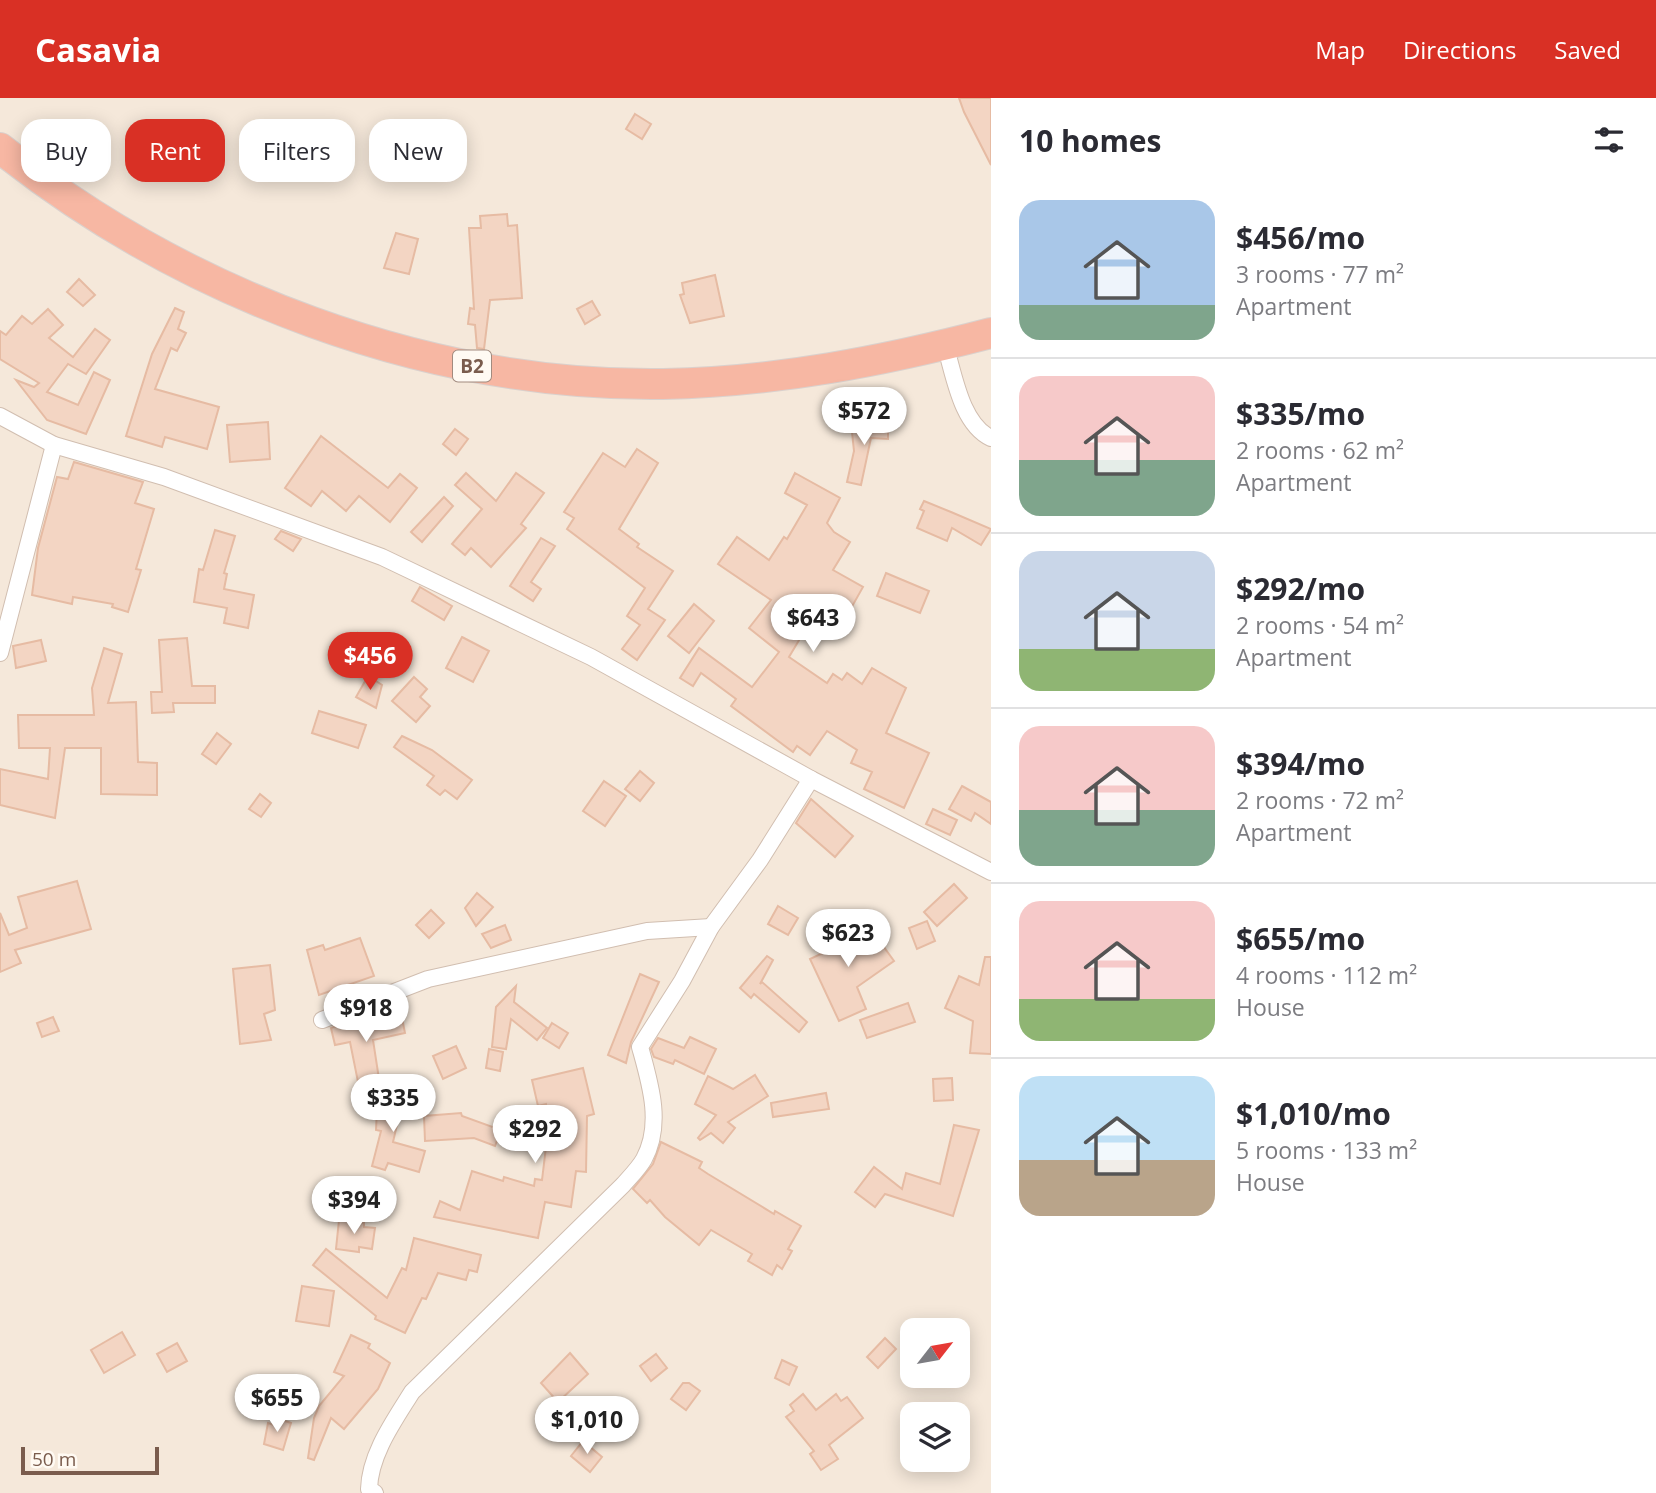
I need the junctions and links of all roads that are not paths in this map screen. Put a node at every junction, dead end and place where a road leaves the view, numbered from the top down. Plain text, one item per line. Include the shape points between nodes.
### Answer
1 (0, 148) edge
2 (991, 333) edge
3 (945, 345) junction
4 (0, 416) edge
5 (991, 438) edge
6 (54, 445) junction
7 (0, 653) edge
8 (811, 779) junction
9 (991, 872) edge
10 (711, 927) junction
11 (322, 1020) dead end
12 (375, 1493) edge

1 - 3 highway, B2 via 108,225 194,273 279,311 449,362 545,376 662,384 768,378
2 - 3 highway, B2
3 - 5 street via 961,397 979,432
4 - 6 street
6 - 7 street
6 - 8 street via 164,477 382,558 591,657
8 - 9 street
8 - 10 street
10 - 11 street via 647,931 428,979
10 - 12 street via 640,1047 654,1111 644,1160 624,1185 412,1392 369,1471 369,1489

